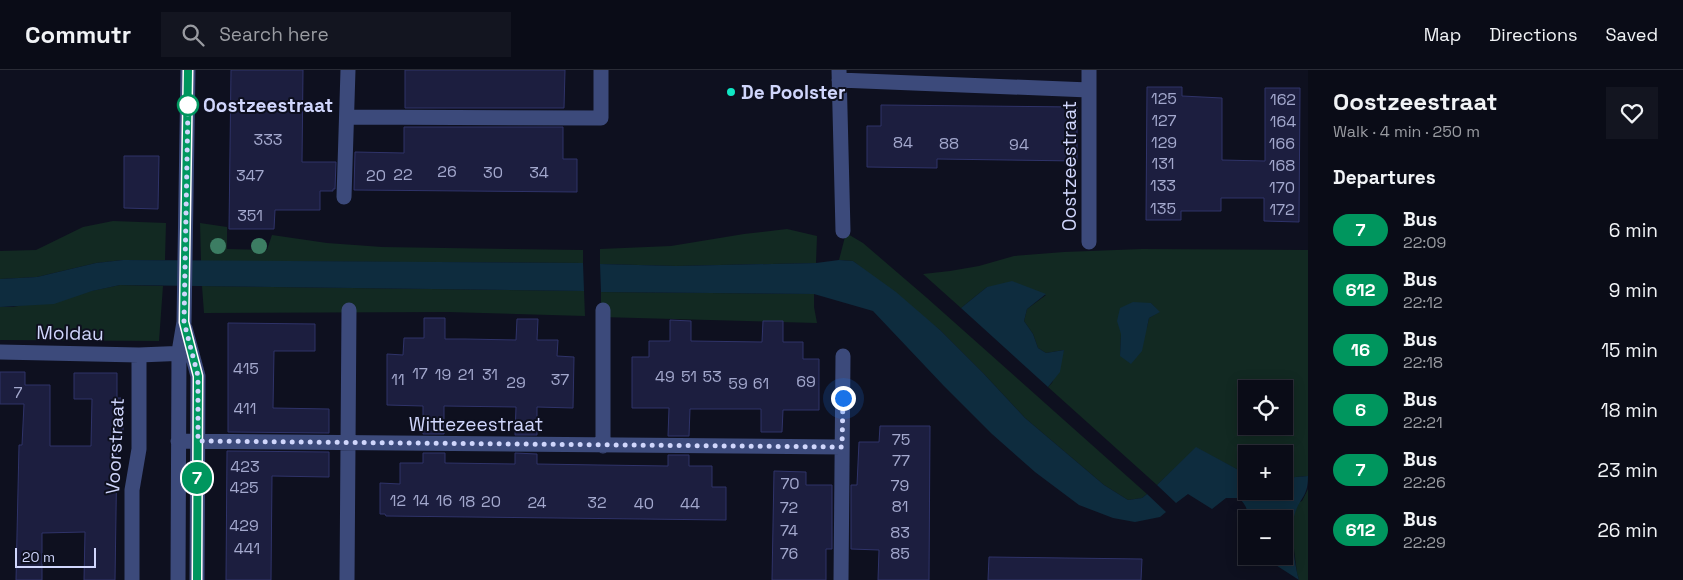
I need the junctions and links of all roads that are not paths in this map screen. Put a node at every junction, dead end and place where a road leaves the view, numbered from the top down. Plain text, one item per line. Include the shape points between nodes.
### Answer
1 (188, 70) edge
2 (348, 70) edge
3 (601, 70) edge
4 (1089, 70) edge
5 (839, 75) edge
6 (1090, 90) junction
7 (347, 117) junction
8 (344, 198) dead end
9 (842, 230) dead end
10 (1089, 242) dead end
11 (349, 310) dead end
12 (604, 310) dead end
13 (0, 352) edge
14 (185, 353) junction
15 (138, 355) junction
16 (843, 356) dead end
17 (178, 440) junction
18 (198, 441) junction
19 (348, 443) junction
20 (603, 446) junction
21 (842, 447) junction
22 (132, 580) edge
23 (178, 580) edge
24 (197, 580) edge
25 (347, 580) edge
26 (841, 580) edge

1 - 14 street
2 - 7 street
3 - 7 street via 601,118
4 - 6 street, Oostzeestraat
5 - 6 street, Oostzeestraat
5 - 9 street, Oostzeestraat
6 - 10 street, Oostzeestraat
7 - 8 street
11 - 19 street
12 - 20 street
13 - 15 street, Moldau
14 - 15 street
14 - 17 street
14 - 18 street via 198,376
15 - 22 street, Voorstraat via 139,448 132,490
16 - 21 street
17 - 18 street, Wittezeestraat
17 - 23 street
18 - 19 street, Wittezeestraat
18 - 24 street
19 - 20 street, Wittezeestraat
19 - 25 street
20 - 21 street, Wittezeestraat
21 - 26 street

